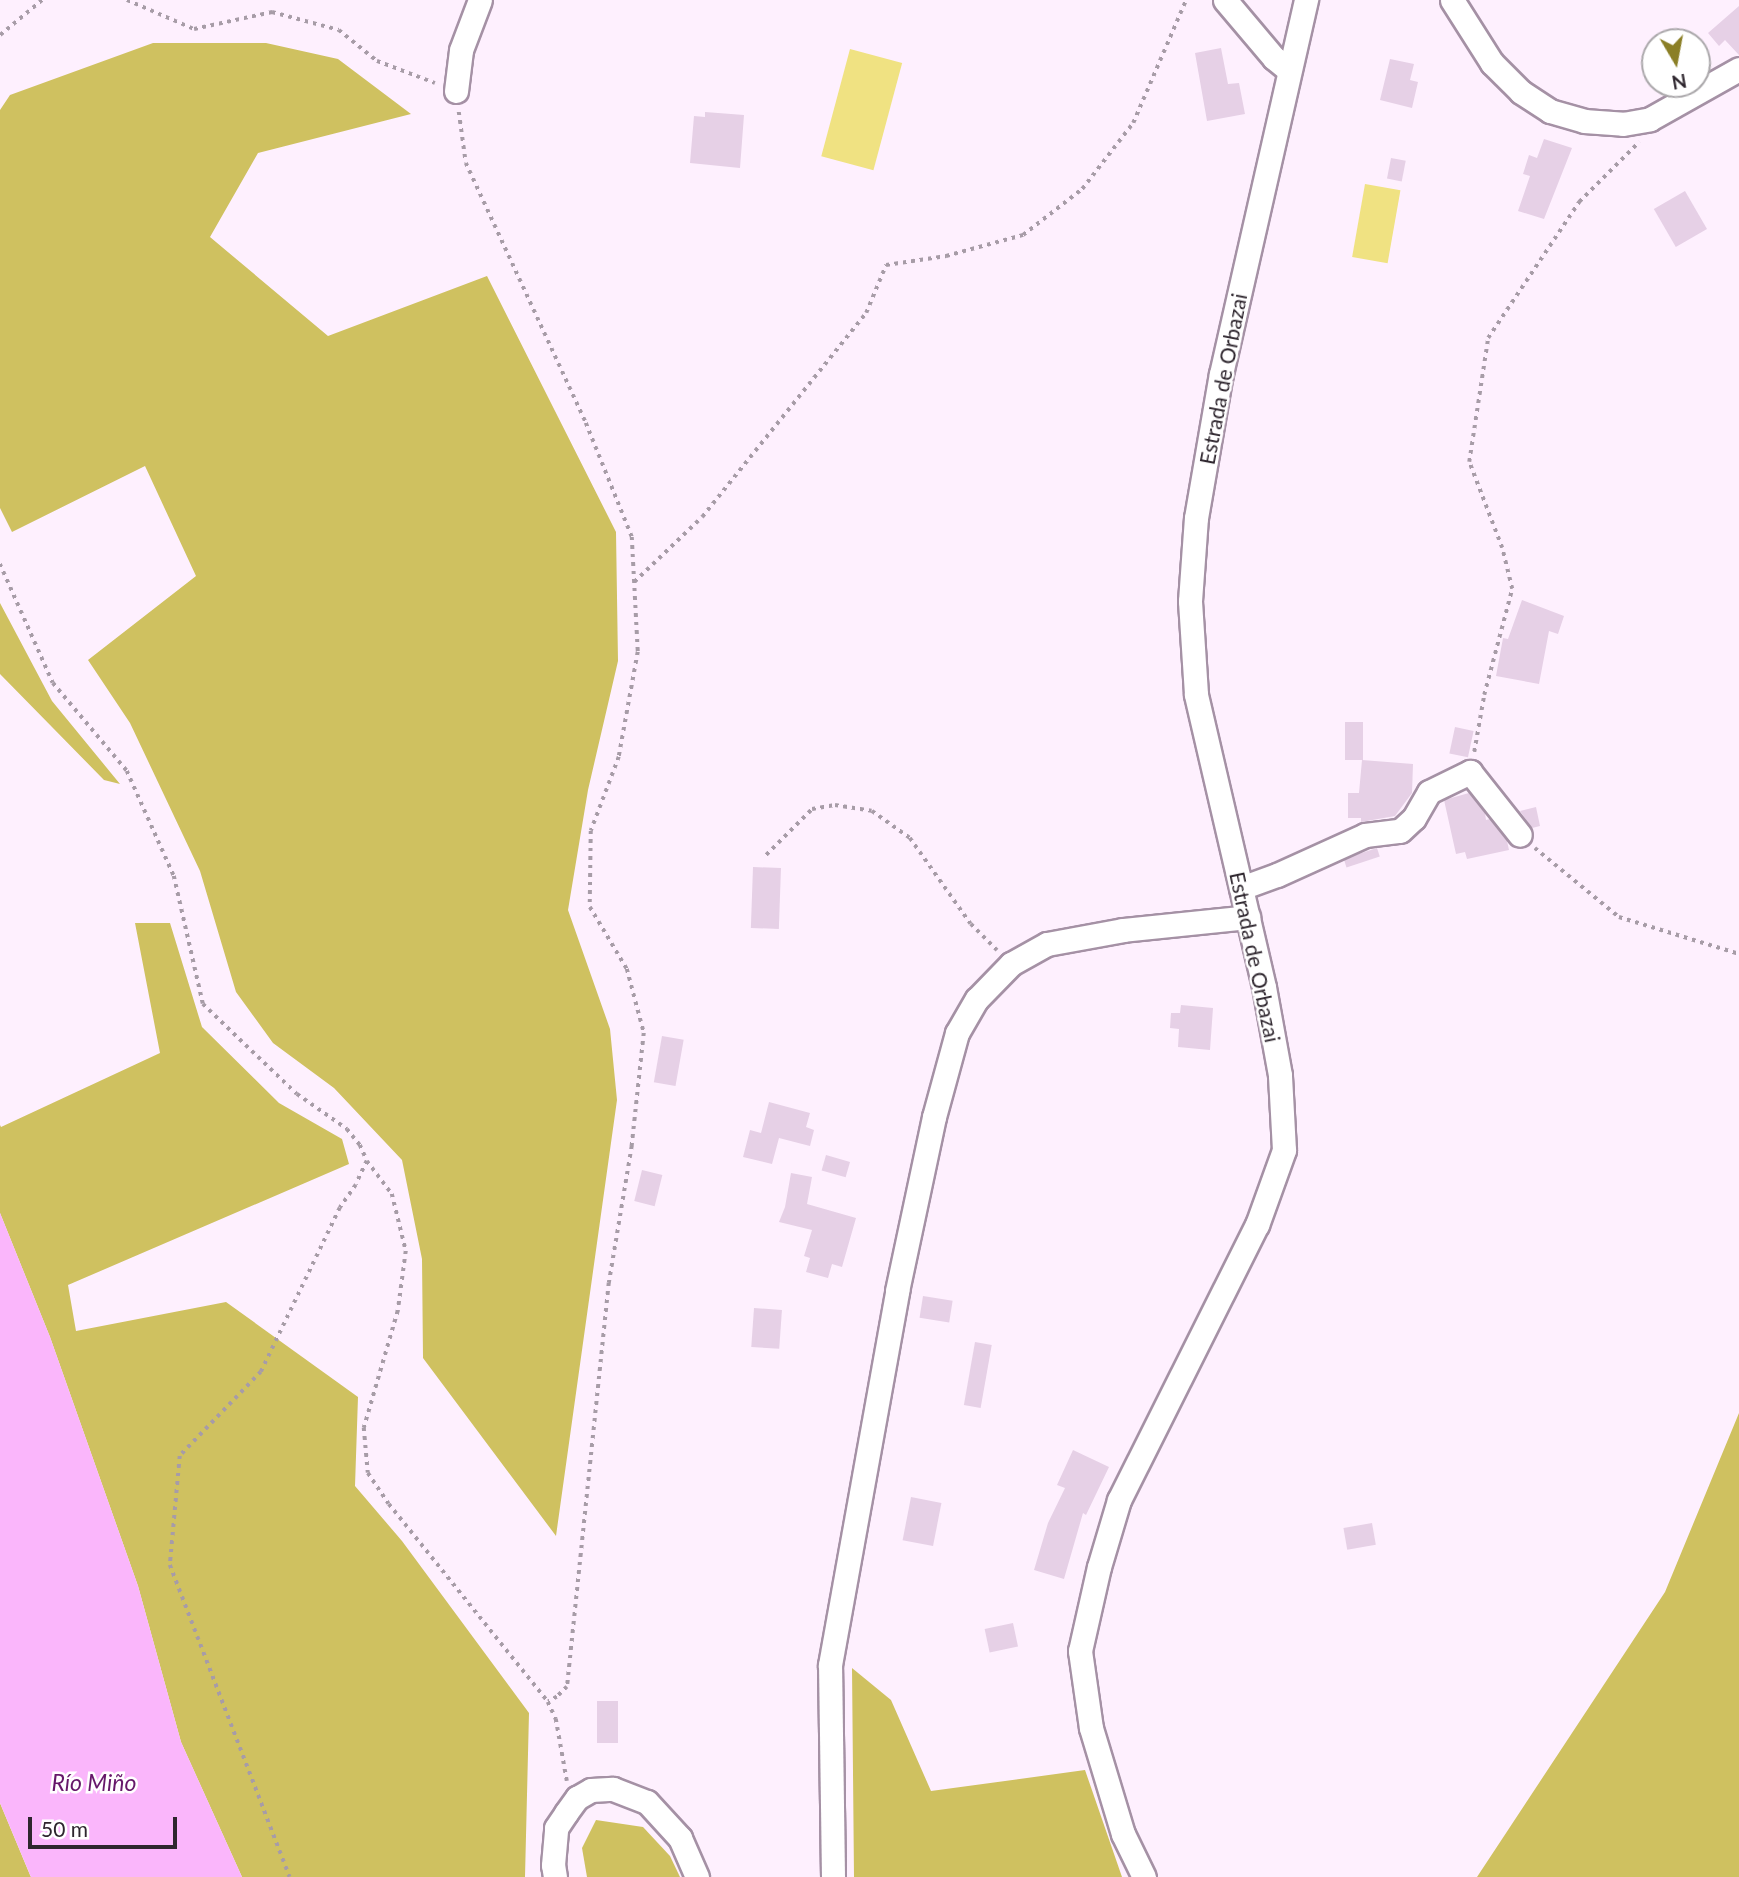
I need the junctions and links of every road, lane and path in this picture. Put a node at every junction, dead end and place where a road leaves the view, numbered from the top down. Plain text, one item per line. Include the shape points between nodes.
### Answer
1 (42, 0) edge
2 (127, 0) edge
3 (480, 0) edge
4 (1186, 0) edge
5 (1225, 0) edge
6 (1306, 0) edge
7 (1452, 0) edge
8 (0, 35) edge
9 (1739, 69) edge
10 (1289, 70) junction
11 (456, 91) junction
12 (1644, 137) dead end
13 (0, 564) edge
14 (635, 582) junction
15 (1471, 772) junction
16 (1520, 835) joint
17 (765, 855) dead end
18 (1241, 888) junction
19 (1248, 917) junction
20 (1739, 954) edge
21 (1011, 964) junction
22 (367, 1161) junction
23 (548, 1702) junction
24 (577, 1798) junction
25 (290, 1877) edge
26 (555, 1877) edge
27 (697, 1877) edge
28 (833, 1877) edge
29 (1144, 1877) edge

1 - 8 path
2 - 11 path via 194,29 272,12 339,30 376,61
3 - 11 street via 461,50
4 - 14 path via 1133,123 1082,189 1023,235 946,256 886,265 866,313 702,517
5 - 10 street via 1273,58
6 - 10 street, Estrada de Orbazai
7 - 9 street via 1492,63 1521,92 1550,111 1584,121 1623,124 1650,119
10 - 18 street, Estrada de Orbazai via 1222,374 1196,518 1190,601 1196,694
11 - 14 path via 466,163 586,424 632,537
12 - 15 path via 1579,202 1488,338 1469,462 1502,548 1512,589 1484,695
13 - 22 path via 53,683 127,771 174,876 203,1004 297,1094 347,1129
14 - 23 path via 638,652 618,757 591,831 590,907 627,970 644,1033 610,1283 567,1687
15 - 16 street
15 - 18 street via 1429,792 1400,831 1365,835
16 - 20 path via 1619,917
17 - 21 path via 812,809 835,805 872,811 910,838 971,923
18 - 19 street, Estrada de Orbazai
19 - 21 street via 1123,930 1047,944
19 - 29 street, Estrada de Orbazai via 1280,1075 1284,1150 1257,1225 1119,1500 1080,1651 1091,1728 1124,1834
21 - 28 street via 976,999 957,1033 897,1292 830,1665
22 - 23 path via 392,1194 406,1251 398,1311 364,1428 368,1474
22 - 25 path via 261,1372 180,1456 170,1565
23 - 24 path via 556,1719 564,1774
24 - 26 street via 556,1828
24 - 27 street via 591,1790 613,1789 647,1802 680,1838

